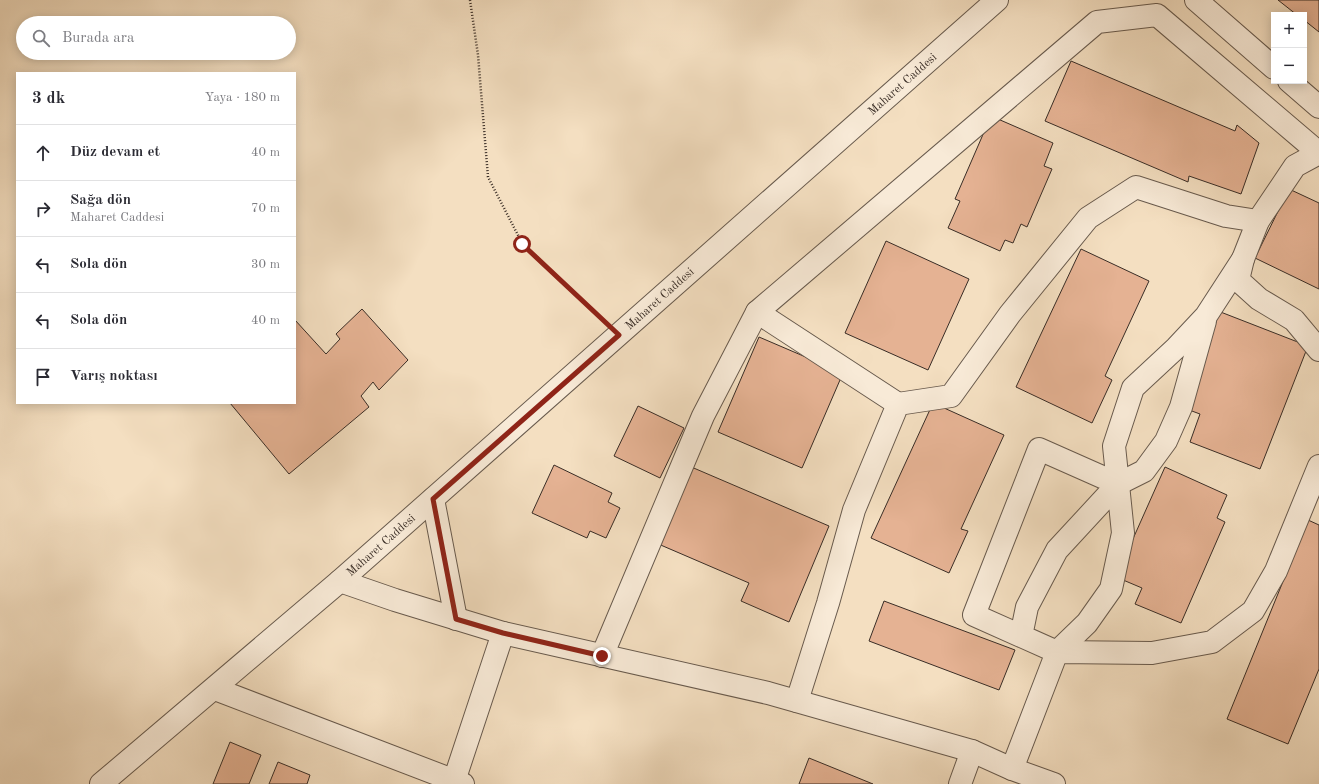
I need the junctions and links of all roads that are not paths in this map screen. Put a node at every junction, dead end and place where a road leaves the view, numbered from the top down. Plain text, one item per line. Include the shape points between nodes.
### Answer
1 (997, 0) edge
2 (1196, 0) edge
3 (1271, 65) edge
4 (1292, 84) edge
5 (1319, 107) edge
6 (1319, 153) edge
7 (1258, 221) junction
8 (1242, 259) junction
9 (757, 312) junction
10 (1206, 316) junction
11 (1319, 350) edge
12 (898, 404) junction
13 (1319, 466) edge
14 (1118, 484) junction
15 (433, 499) junction
16 (340, 581) junction
17 (456, 619) junction
18 (503, 633) junction
19 (1021, 636) junction
20 (1057, 652) junction
21 (602, 656) junction
22 (214, 688) junction
23 (797, 701) junction
24 (972, 751) junction
25 (1012, 769) junction
26 (457, 783) edge
27 (102, 784) edge
28 (960, 784) edge
29 (1054, 784) edge

1 - 15 street, Maharet Caddesi
2 - 3 street
4 - 5 street
6 - 7 street via 1294,166
6 - 9 street via 1157,15 1097,22
7 - 8 street
7 - 12 street via 1226,216 1136,187 1088,218 1010,314 951,396
8 - 10 street
8 - 11 street via 1238,280 1259,299 1294,320
9 - 12 street
9 - 21 street via 702,416
10 - 14 street via 1181,407 1166,442 1144,471
10 - 14 street via 1133,388 1114,446
12 - 23 street via 854,510
13 - 20 street via 1276,571 1253,611 1212,642 1152,653
14 - 19 street via 1057,550 1027,607
14 - 19 street via 1039,449 974,615
14 - 20 street via 1123,533 1111,589 1087,623
15 - 16 street, Maharet Caddesi
15 - 17 street
16 - 17 street
16 - 22 street, Maharet Caddesi
17 - 18 street
18 - 21 street
18 - 26 street
19 - 20 street
20 - 25 street
21 - 23 street
22 - 26 street
22 - 27 street, Maharet Caddesi
23 - 24 street
24 - 25 street
24 - 28 street
25 - 29 street

